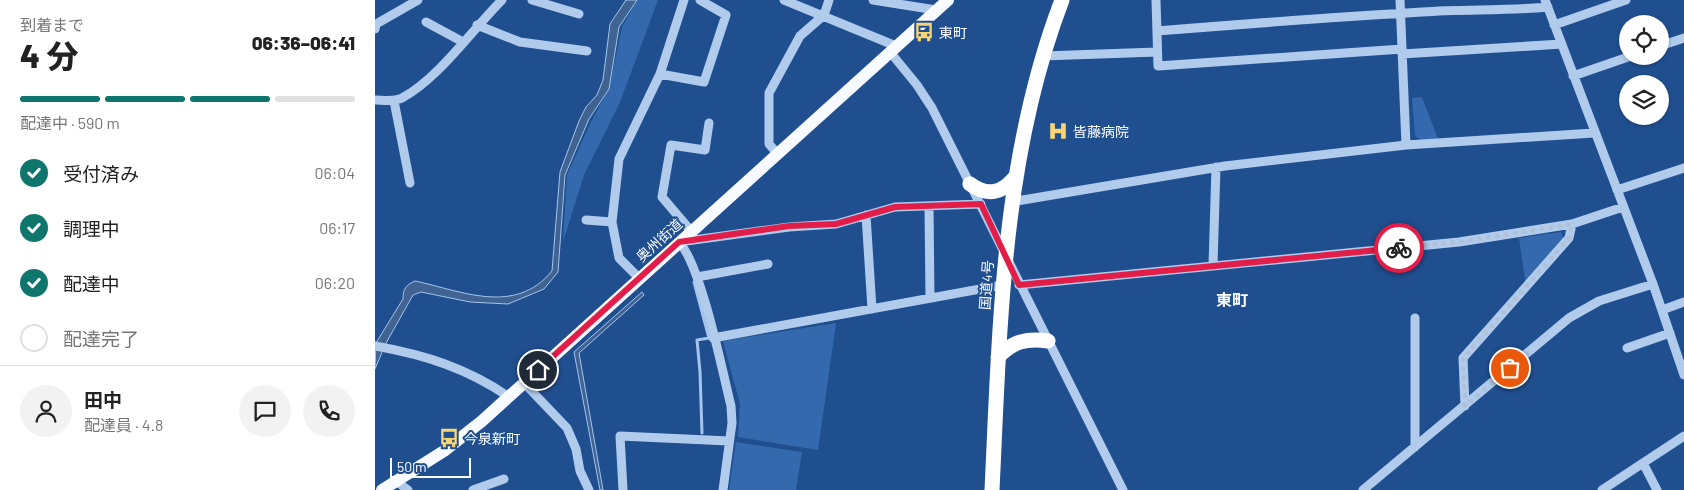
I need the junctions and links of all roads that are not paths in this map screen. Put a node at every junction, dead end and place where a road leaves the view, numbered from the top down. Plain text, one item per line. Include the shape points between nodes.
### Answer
1 (418, 0) edge
2 (502, 0) edge
3 (532, 0) edge
4 (684, 0) edge
5 (700, 0) edge
6 (784, 0) edge
7 (829, 0) edge
8 (873, 0) edge
9 (948, 0) edge
10 (1062, 0) edge
11 (1156, 0) edge
12 (1400, 0) edge
13 (1626, 0) edge
14 (1546, 4) edge
15 (936, 10) junction
16 (1401, 13) junction
17 (579, 14) dead end
18 (824, 15) junction
19 (426, 22) dead end
20 (477, 25) junction
21 (1554, 25) junction
22 (375, 29) edge
23 (1157, 31) junction
24 (1684, 38) edge
25 (463, 42) junction
26 (1669, 43) edge
27 (1561, 44) junction
28 (893, 49) junction
29 (587, 51) dead end
30 (1402, 51) junction
31 (1157, 52) junction
32 (1043, 56) junction
33 (1619, 60) edge
34 (660, 74) junction
35 (1573, 76) junction
36 (375, 100) edge
37 (394, 101) junction
38 (709, 124) dead end
39 (1594, 134) junction
40 (1406, 145) junction
41 (777, 153) junction
42 (1216, 167) junction
43 (1684, 168) edge
44 (1015, 176) junction
45 (410, 183) dead end
46 (970, 184) junction
47 (1617, 190) junction
48 (1011, 202) junction
49 (981, 204) junction
50 (929, 206) junction
51 (1623, 207) junction
52 (866, 215) junction
53 (586, 220) dead end
54 (611, 222) junction
55 (1572, 224) junction
56 (691, 231) junction
57 (679, 242) junction
58 (1005, 252) junction
59 (768, 264) dead end
60 (1213, 265) junction
61 (697, 277) junction
62 (639, 278) junction
63 (1653, 284) junction
64 (1002, 285) junction
65 (1019, 285) junction
66 (930, 298) junction
67 (1684, 302) edge
68 (872, 309) junction
69 (1662, 310) junction
70 (1415, 318) dead end
71 (1670, 333) junction
72 (713, 338) junction
73 (1048, 341) junction
74 (375, 346) edge
75 (1627, 348) dead end
76 (998, 357) junction
77 (1684, 375) edge
78 (524, 383) junction
79 (509, 397) junction
80 (1465, 406) junction
81 (1684, 436) edge
82 (729, 441) junction
83 (1415, 448) junction
84 (1643, 463) junction
85 (504, 479) dead end
86 (396, 481) junction
87 (382, 490) edge
88 (408, 490) edge
89 (473, 490) edge
90 (589, 490) edge
91 (623, 490) edge
92 (723, 490) edge
93 (992, 490) edge
94 (1123, 490) edge
95 (1363, 490) edge
96 (1602, 490) edge
97 (1657, 490) edge

1 - 22 street via 377,24
2 - 20 street
3 - 17 street
4 - 34 street
5 - 34 street via 726,15 704,82
6 - 18 street
7 - 18 street
8 - 15 street
9 - 15 main road, 奥州街道
10 - 32 highway, 国道4号
11 - 23 street
12 - 16 street
13 - 21 street
14 - 16 street via 1504,12
14 - 21 street
15 - 28 main road, 奥州街道
16 - 23 street
16 - 30 street
18 - 28 street
18 - 41 street via 800,36 769,93 769,144
19 - 25 street
20 - 25 street
20 - 29 street via 520,42
21 - 27 street
23 - 31 street
24 - 26 street
25 - 37 street via 431,75
27 - 30 street
27 - 35 street
28 - 41 main road, 奥州街道
28 - 46 street via 932,108
30 - 31 street via 1158,66
30 - 40 street
31 - 32 street
32 - 44 highway, 国道4号
33 - 35 street
34 - 54 street via 619,159
35 - 39 street
36 - 37 street
37 - 45 street
38 - 56 street via 705,150 671,145 663,197
39 - 40 street
39 - 47 street
40 - 42 street
41 - 56 main road, 奥州街道
42 - 48 street
42 - 60 street
43 - 47 street
44 - 46 highway via 1000,191 988,193
44 - 48 highway, 国道4号
46 - 49 street
47 - 51 street
48 - 58 highway, 国道4号
49 - 50 street
49 - 58 street
50 - 52 street via 895,207
50 - 66 street
51 - 55 street
51 - 63 street
52 - 57 street via 836,224 789,226
52 - 68 street
53 - 54 street
54 - 62 street via 619,258
55 - 60 street via 1459,242
55 - 80 street via 1569,238 1463,358
56 - 57 main road, 奥州街道
57 - 61 street via 686,249
57 - 62 main road, 奥州街道
58 - 64 highway, 国道4号
58 - 65 street
59 - 61 street
60 - 65 street
61 - 72 street
62 - 78 main road, 奥州街道
63 - 69 street
63 - 80 street via 1599,302 1569,318
64 - 66 street
64 - 76 highway, 国道4号
65 - 73 street
66 - 68 street
67 - 69 street
68 - 72 street
69 - 71 street
70 - 83 street
71 - 75 street
71 - 77 street
72 - 82 street via 731,406
73 - 76 highway via 1020,341
73 - 94 street
74 - 79 street via 440,360
76 - 93 highway, 国道4号
78 - 79 main road, 奥州街道
78 - 90 street via 567,428 577,449 579,471
79 - 86 main road, 奥州街道 via 444,451
80 - 83 street
81 - 84 street
82 - 91 street via 620,436
82 - 92 street
83 - 95 street
84 - 96 street
84 - 97 street
85 - 89 street
86 - 87 main road, 奥州街道
86 - 88 street

